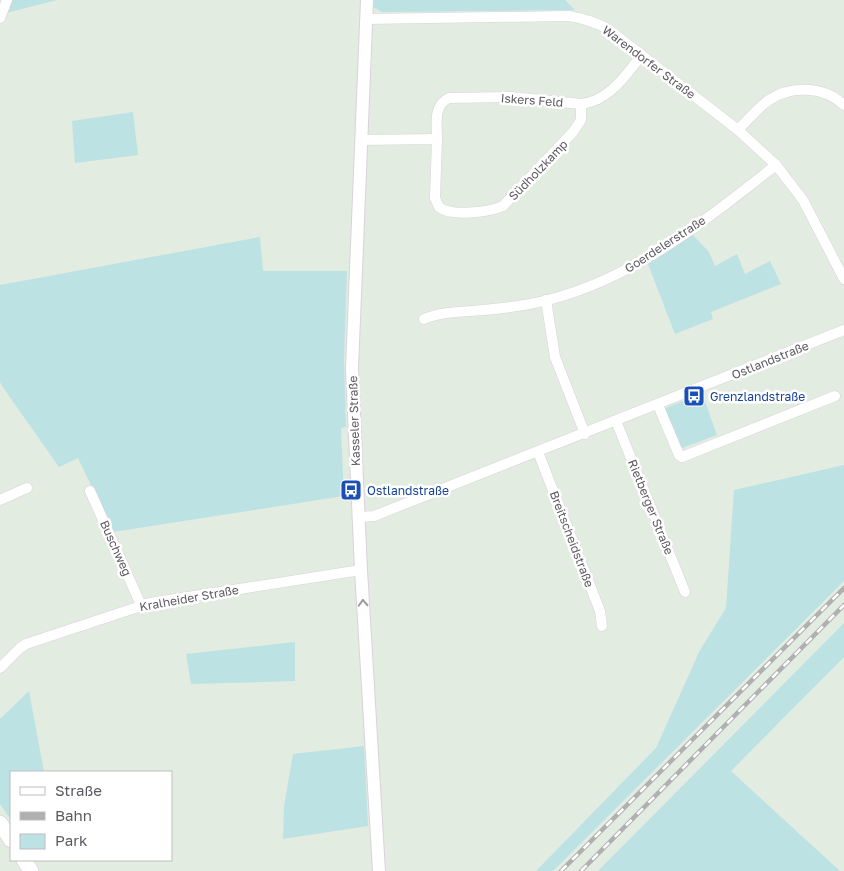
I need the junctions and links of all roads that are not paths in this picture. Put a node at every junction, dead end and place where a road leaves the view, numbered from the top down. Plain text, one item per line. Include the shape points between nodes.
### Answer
1 (7, 0) edge
2 (367, 0) edge
3 (0, 18) edge
4 (366, 18) junction
5 (642, 56) junction
6 (581, 104) junction
7 (844, 105) edge
8 (738, 130) junction
9 (437, 139) junction
10 (362, 140) junction
11 (776, 165) junction
12 (844, 279) edge
13 (546, 300) junction
14 (424, 319) dead end
15 (844, 330) edge
16 (835, 396) dead end
17 (658, 405) junction
18 (616, 421) junction
19 (585, 434) junction
20 (538, 452) junction
21 (27, 488) dead end
22 (90, 490) dead end
23 (0, 500) edge
24 (359, 518) junction
25 (361, 570) junction
26 (685, 592) dead end
27 (141, 606) junction
28 (602, 626) dead end
29 (0, 668) edge
30 (0, 823) edge
31 (10, 838) edge
32 (379, 871) edge

1 - 3 street
2 - 4 street, Kasseler Straße
4 - 5 street, Warendorfer Straße via 568,16 608,29
4 - 10 street, Kasseler Straße
5 - 6 street, Iskers Feld via 612,91 596,101
5 - 8 street, Warendorfer Straße
6 - 9 street, Iskers Feld via 511,98 449,98 438,110
6 - 9 street, Südholzkamp via 580,120 574,132 497,209 450,212 439,207 435,198
7 - 8 street via 834,96 817,91 791,91 768,100
8 - 11 street, Warendorfer Straße
9 - 10 street
10 - 24 street, Kasseler Straße via 352,368
11 - 12 street, Warendorfer Straße via 803,200
11 - 13 street, Goerdelerstraße via 637,265 584,289
13 - 14 street, Goerdelerstraße via 439,314
13 - 19 street via 555,357
15 - 17 street, Ostlandstraße
16 - 17 street via 682,457 678,455
17 - 18 street, Ostlandstraße
18 - 19 street, Ostlandstraße
18 - 26 street, Rietberger Straße
19 - 20 street, Ostlandstraße
20 - 24 street, Ostlandstraße via 374,516
20 - 28 street, Breitscheidstraße via 600,612
21 - 23 street
22 - 27 street, Buschweg
24 - 25 street, Kasseler Straße
25 - 27 street, Kralheider Straße
32 -> 25 street, Kasseler Straße
27 - 29 street, Kralheider Straße via 26,644
30 - 31 main road

